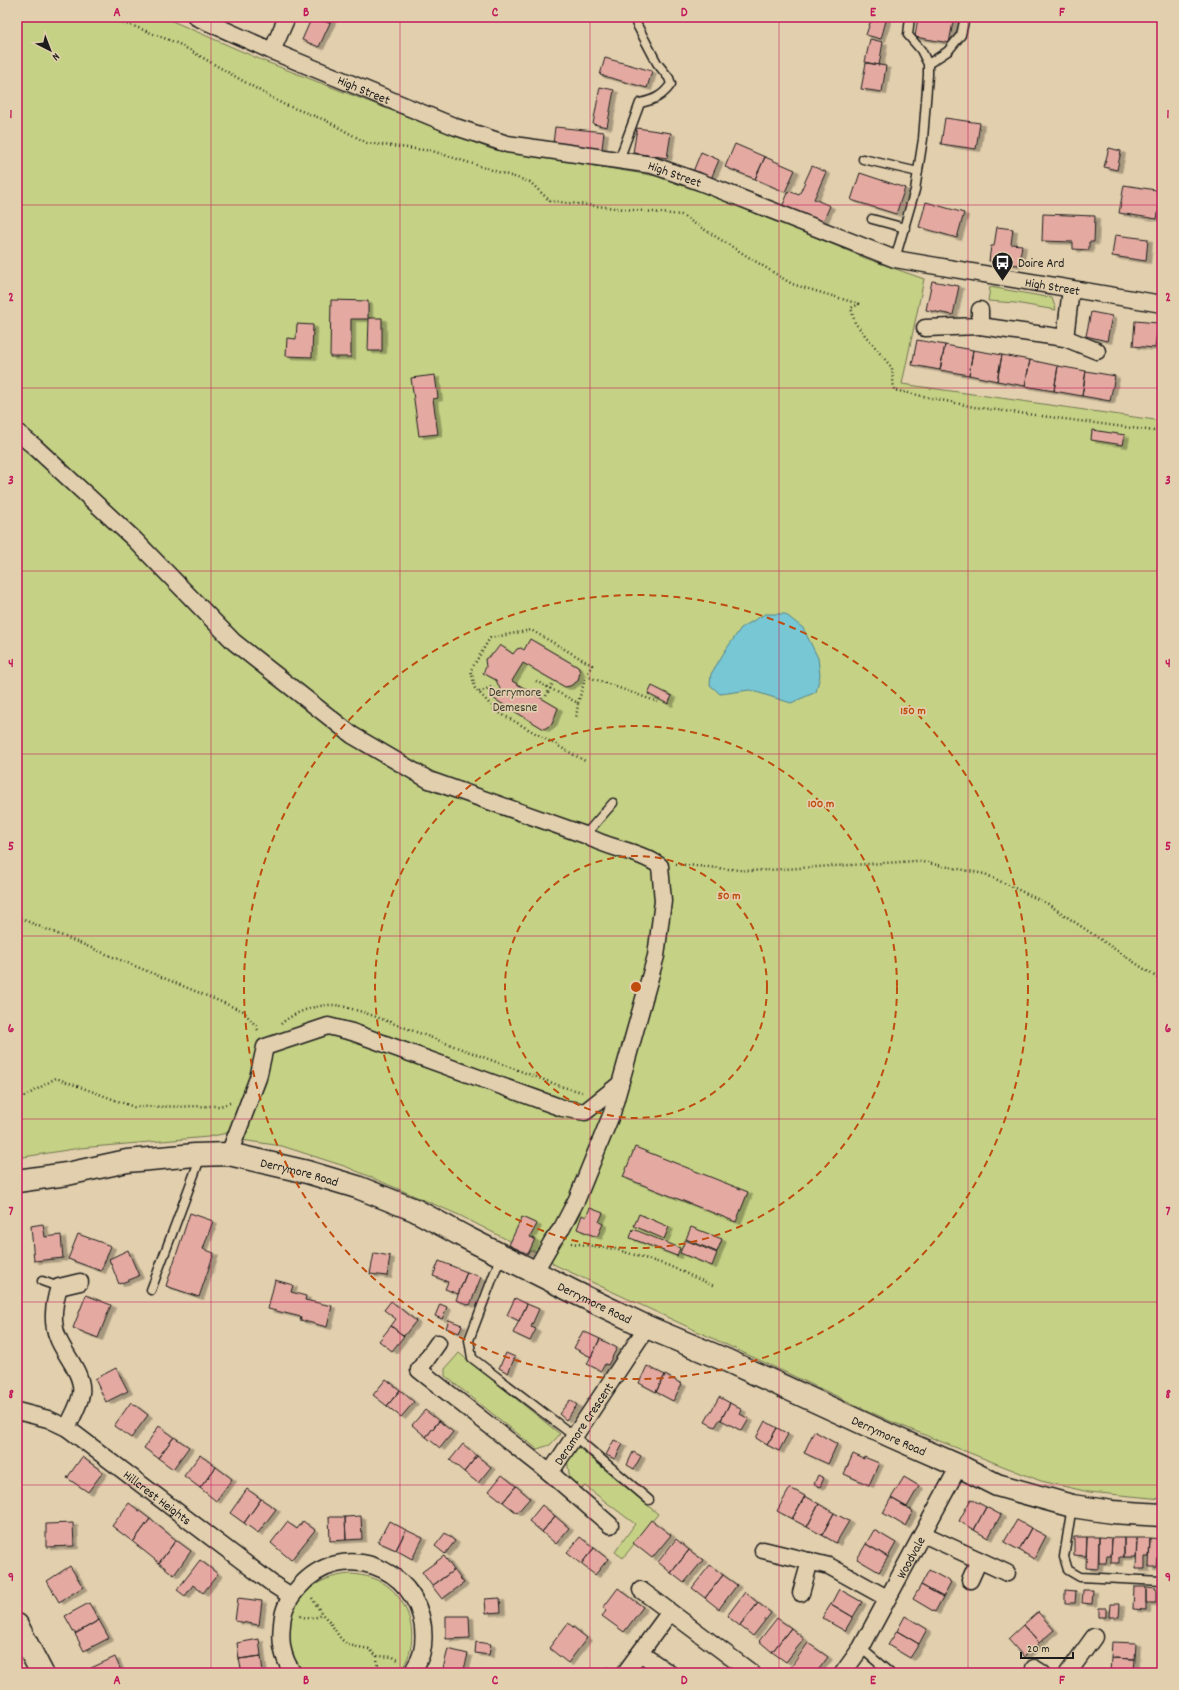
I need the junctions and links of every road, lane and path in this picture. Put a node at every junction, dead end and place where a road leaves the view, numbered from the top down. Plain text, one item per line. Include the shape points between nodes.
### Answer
1 (104, 17) edge
2 (196, 17) edge
3 (287, 17) edge
4 (910, 17) edge
5 (965, 17) edge
6 (636, 24) dead end
7 (272, 51) junction
8 (928, 64) junction
9 (863, 159) dead end
10 (619, 160) junction
11 (918, 172) junction
12 (872, 219) dead end
13 (905, 228) junction
14 (896, 259) junction
15 (1071, 289) junction
16 (1162, 304) edge
17 (980, 310) dead end
18 (980, 326) junction
19 (925, 328) dead end
20 (1065, 338) junction
21 (1097, 351) dead end
22 (17, 432) edge
23 (1162, 432) edge
24 (586, 676) junction
25 (536, 681) dead end
26 (553, 683) dead end
27 (494, 686) dead end
28 (550, 688) junction
29 (479, 692) junction
30 (546, 696) dead end
31 (658, 702) dead end
32 (578, 703) junction
33 (576, 719) dead end
34 (585, 761) dead end
35 (613, 803) dead end
36 (585, 835) junction
37 (660, 866) junction
38 (17, 917) edge
39 (1162, 981) edge
40 (263, 1043) junction
41 (620, 1084) junction
42 (584, 1092) dead end
43 (251, 1096) junction
44 (17, 1102) edge
45 (229, 1154) junction
46 (197, 1155) junction
47 (17, 1181) edge
48 (553, 1240) junction
49 (502, 1255) junction
50 (535, 1271) junction
51 (42, 1281) dead end
52 (80, 1282) dead end
53 (714, 1286) dead end
54 (59, 1287) junction
55 (151, 1290) dead end
56 (647, 1327) junction
57 (438, 1343) dead end
58 (17, 1411) edge
59 (67, 1428) junction
60 (574, 1436) junction
61 (960, 1466) junction
62 (550, 1472) junction
63 (649, 1500) dead end
64 (1072, 1506) junction
65 (1162, 1515) edge
66 (610, 1525) dead end
67 (922, 1534) junction
68 (763, 1550) dead end
69 (979, 1560) junction
70 (810, 1561) junction
71 (1007, 1573) dead end
72 (970, 1580) dead end
73 (1162, 1581) edge
74 (641, 1590) dead end
75 (801, 1593) dead end
76 (292, 1597) junction
77 (887, 1598) junction
78 (670, 1612) junction
79 (322, 1614) junction
80 (17, 1625) edge
81 (1094, 1637) dead end
82 (861, 1648) junction
83 (640, 1653) junction
84 (377, 1656) junction
85 (412, 1672) edge
86 (42, 1673) edge
87 (293, 1673) edge
88 (378, 1673) edge
89 (624, 1673) edge
90 (669, 1673) edge
91 (752, 1673) edge
92 (843, 1673) edge
93 (890, 1673) edge
94 (1068, 1673) edge

1 - 23 path via 179,44 283,104 325,120 367,143 432,151 530,182 550,201 682,215 792,284 859,304 851,308 855,323 892,368 894,390 974,407
2 - 7 street, High Street
3 - 7 street
4 - 8 lane via 908,35 921,50
5 - 8 lane via 961,35 948,51
6 - 10 lane via 671,84 659,97 640,103
7 - 10 street, High Street via 456,127 507,144
8 - 11 lane
9 - 11 lane
10 - 14 street, High Street via 652,165 700,182
11 - 13 lane
12 - 13 lane
13 - 14 lane
14 - 15 street, High Street
15 - 16 street, High Street
15 - 20 street
17 - 18 street
18 - 19 street
18 - 20 street
20 - 21 street
22 - 36 street via 134,539 234,642 352,735 429,780
24 - 29 path via 592,666 531,630 490,638 471,670 475,688
24 - 31 path
24 - 32 path
25 - 28 path
26 - 28 path
27 - 29 path
28 - 30 path
28 - 32 path
29 - 34 path via 496,711
32 - 33 path
35 - 36 lane
36 - 37 street via 597,842 651,860
37 - 39 path via 678,864 750,871 917,861 985,874 1048,904
37 - 41 street via 663,901 656,956
38 - 40 path via 243,1011 256,1026
40 - 41 street via 328,1026 352,1032 557,1106 585,1112
40 - 42 path via 288,1018 304,1011 335,1005 363,1012 563,1087
40 - 43 street via 258,1078
41 - 48 street via 612,1113 576,1199
43 - 44 path via 239,1092 230,1103 220,1106 134,1107 56,1078
43 - 45 street
45 - 46 main road, Derrymore Road
45 - 49 main road, Derrymore Road via 307,1172 357,1187 415,1210
46 - 47 main road, Derrymore Road via 127,1161
46 - 55 lane via 198,1164
48 - 50 street
48 - 53 path via 616,1249 667,1265
49 - 50 main road, Derrymore Road
49 - 60 lane via 469,1340 472,1358
50 - 56 main road, Derrymore Road
51 - 54 lane
52 - 54 street
54 - 59 street via 55,1299 54,1321 57,1337 80,1380 82,1393
56 - 60 street, Deramore Crescent
56 - 61 main road, Derrymore Road via 728,1360
57 - 62 street via 419,1370
58 - 59 street, Hillcrest Heights via 48,1419
59 - 76 street, Hillcrest Heights
60 - 62 street, Deramore Crescent
60 - 63 lane
61 - 64 main road, Derrymore Road via 997,1485
61 - 67 street, Woodvale
62 - 66 street, Deramore Crescent
64 - 65 main road, Derrymore Road
64 - 73 lane via 1064,1557 1068,1570 1080,1577
67 - 69 street
67 - 77 street, Woodvale
68 - 70 street
69 - 71 street
69 - 72 street
70 - 75 street
70 - 77 street via 829,1566
74 - 78 street
76 - 79 path via 314,1600
76 - 79 path via 307,1619
76 - 85 street via 307,1578 328,1566 351,1562 374,1565 395,1576 411,1592 421,1613 424,1636 420,1659
76 - 87 street via 280,1642 287,1665
77 - 82 street, Woodvale
78 - 83 street
78 - 91 street
79 - 84 path via 348,1645 369,1649
80 - 86 main road
81 - 94 street
82 - 92 street, Woodvale
82 - 93 lane
83 - 89 street
83 - 90 street
84 - 85 path via 393,1657
84 - 88 path

